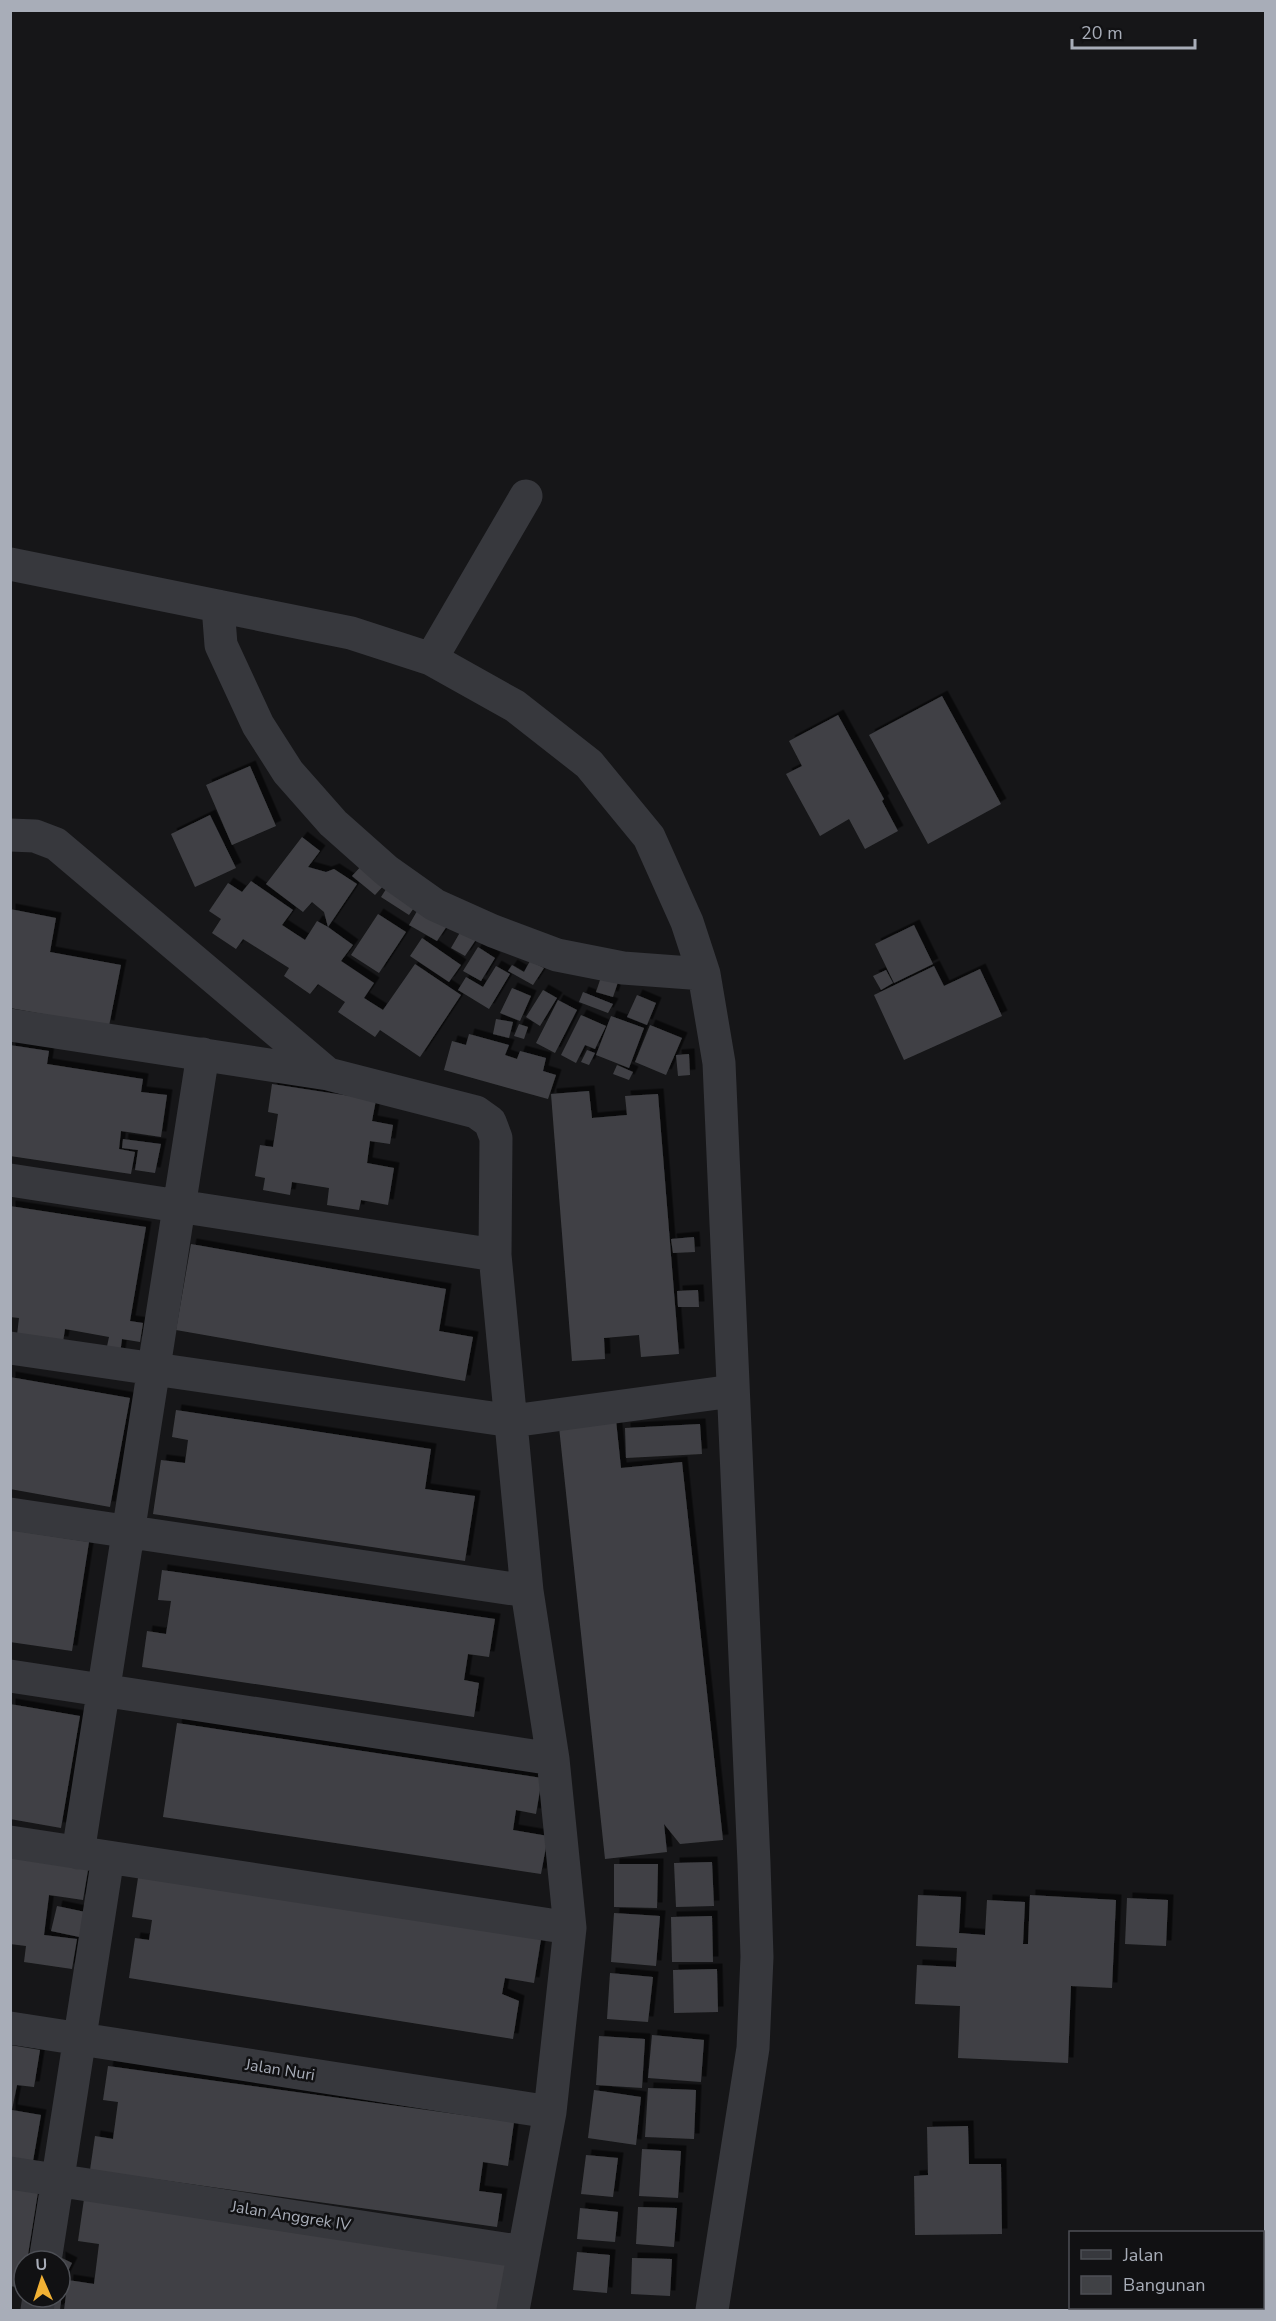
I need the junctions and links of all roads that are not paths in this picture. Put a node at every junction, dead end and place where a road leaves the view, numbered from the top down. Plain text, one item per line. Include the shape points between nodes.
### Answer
1 (526, 496) dead end
2 (10, 564) edge
3 (218, 606) junction
4 (431, 659) junction
5 (10, 836) edge
6 (704, 974) junction
7 (10, 1025) edge
8 (203, 1054) junction
9 (328, 1074) junction
10 (10, 1180) edge
11 (179, 1206) junction
12 (495, 1254) junction
13 (10, 1348) edge
14 (153, 1369) junction
15 (733, 1391) junction
16 (512, 1421) junction
17 (10, 1514) edge
18 (128, 1532) junction
19 (526, 1591) junction
20 (10, 1676) edge
21 (103, 1690) junction
22 (553, 1759) junction
23 (10, 1842) edge
24 (93, 1855) junction
25 (570, 1928) junction
26 (10, 2028) edge
27 (79, 2039) junction
28 (550, 2112) junction
29 (10, 2173) edge
30 (58, 2180) junction
31 (47, 2249) edge
32 (524, 2252) junction
33 (513, 2310) edge
34 (712, 2310) edge

1 - 4 street
2 - 3 street
3 - 4 street via 351,633
3 - 6 street via 221,645 264,735 288,772 333,823 387,871 435,905 557,955 623,968
4 - 6 street via 515,706 589,764 649,837 687,922
5 - 9 street via 35,836 56,844
6 - 15 street via 719,1063
7 - 8 street
8 - 9 street
8 - 11 street
9 - 12 street via 476,1112 490,1122 496,1138
10 - 11 street
11 - 12 street
11 - 14 street
12 - 16 street
13 - 14 street
14 - 16 street
14 - 18 street
15 - 16 street
15 - 34 street via 756,1957 753,2048
16 - 19 street
17 - 18 street
18 - 19 street
18 - 21 street
19 - 22 street
20 - 21 street
21 - 22 street
21 - 24 street
22 - 25 street
23 - 24 street
24 - 25 street
24 - 27 street
25 - 28 street
26 - 27 street, Jalan Nuri
27 - 28 street, Jalan Nuri
27 - 30 street
28 - 32 street
29 - 30 street, Jalan Anggrek IV
30 - 31 street
30 - 32 street, Jalan Anggrek IV
32 - 33 street

